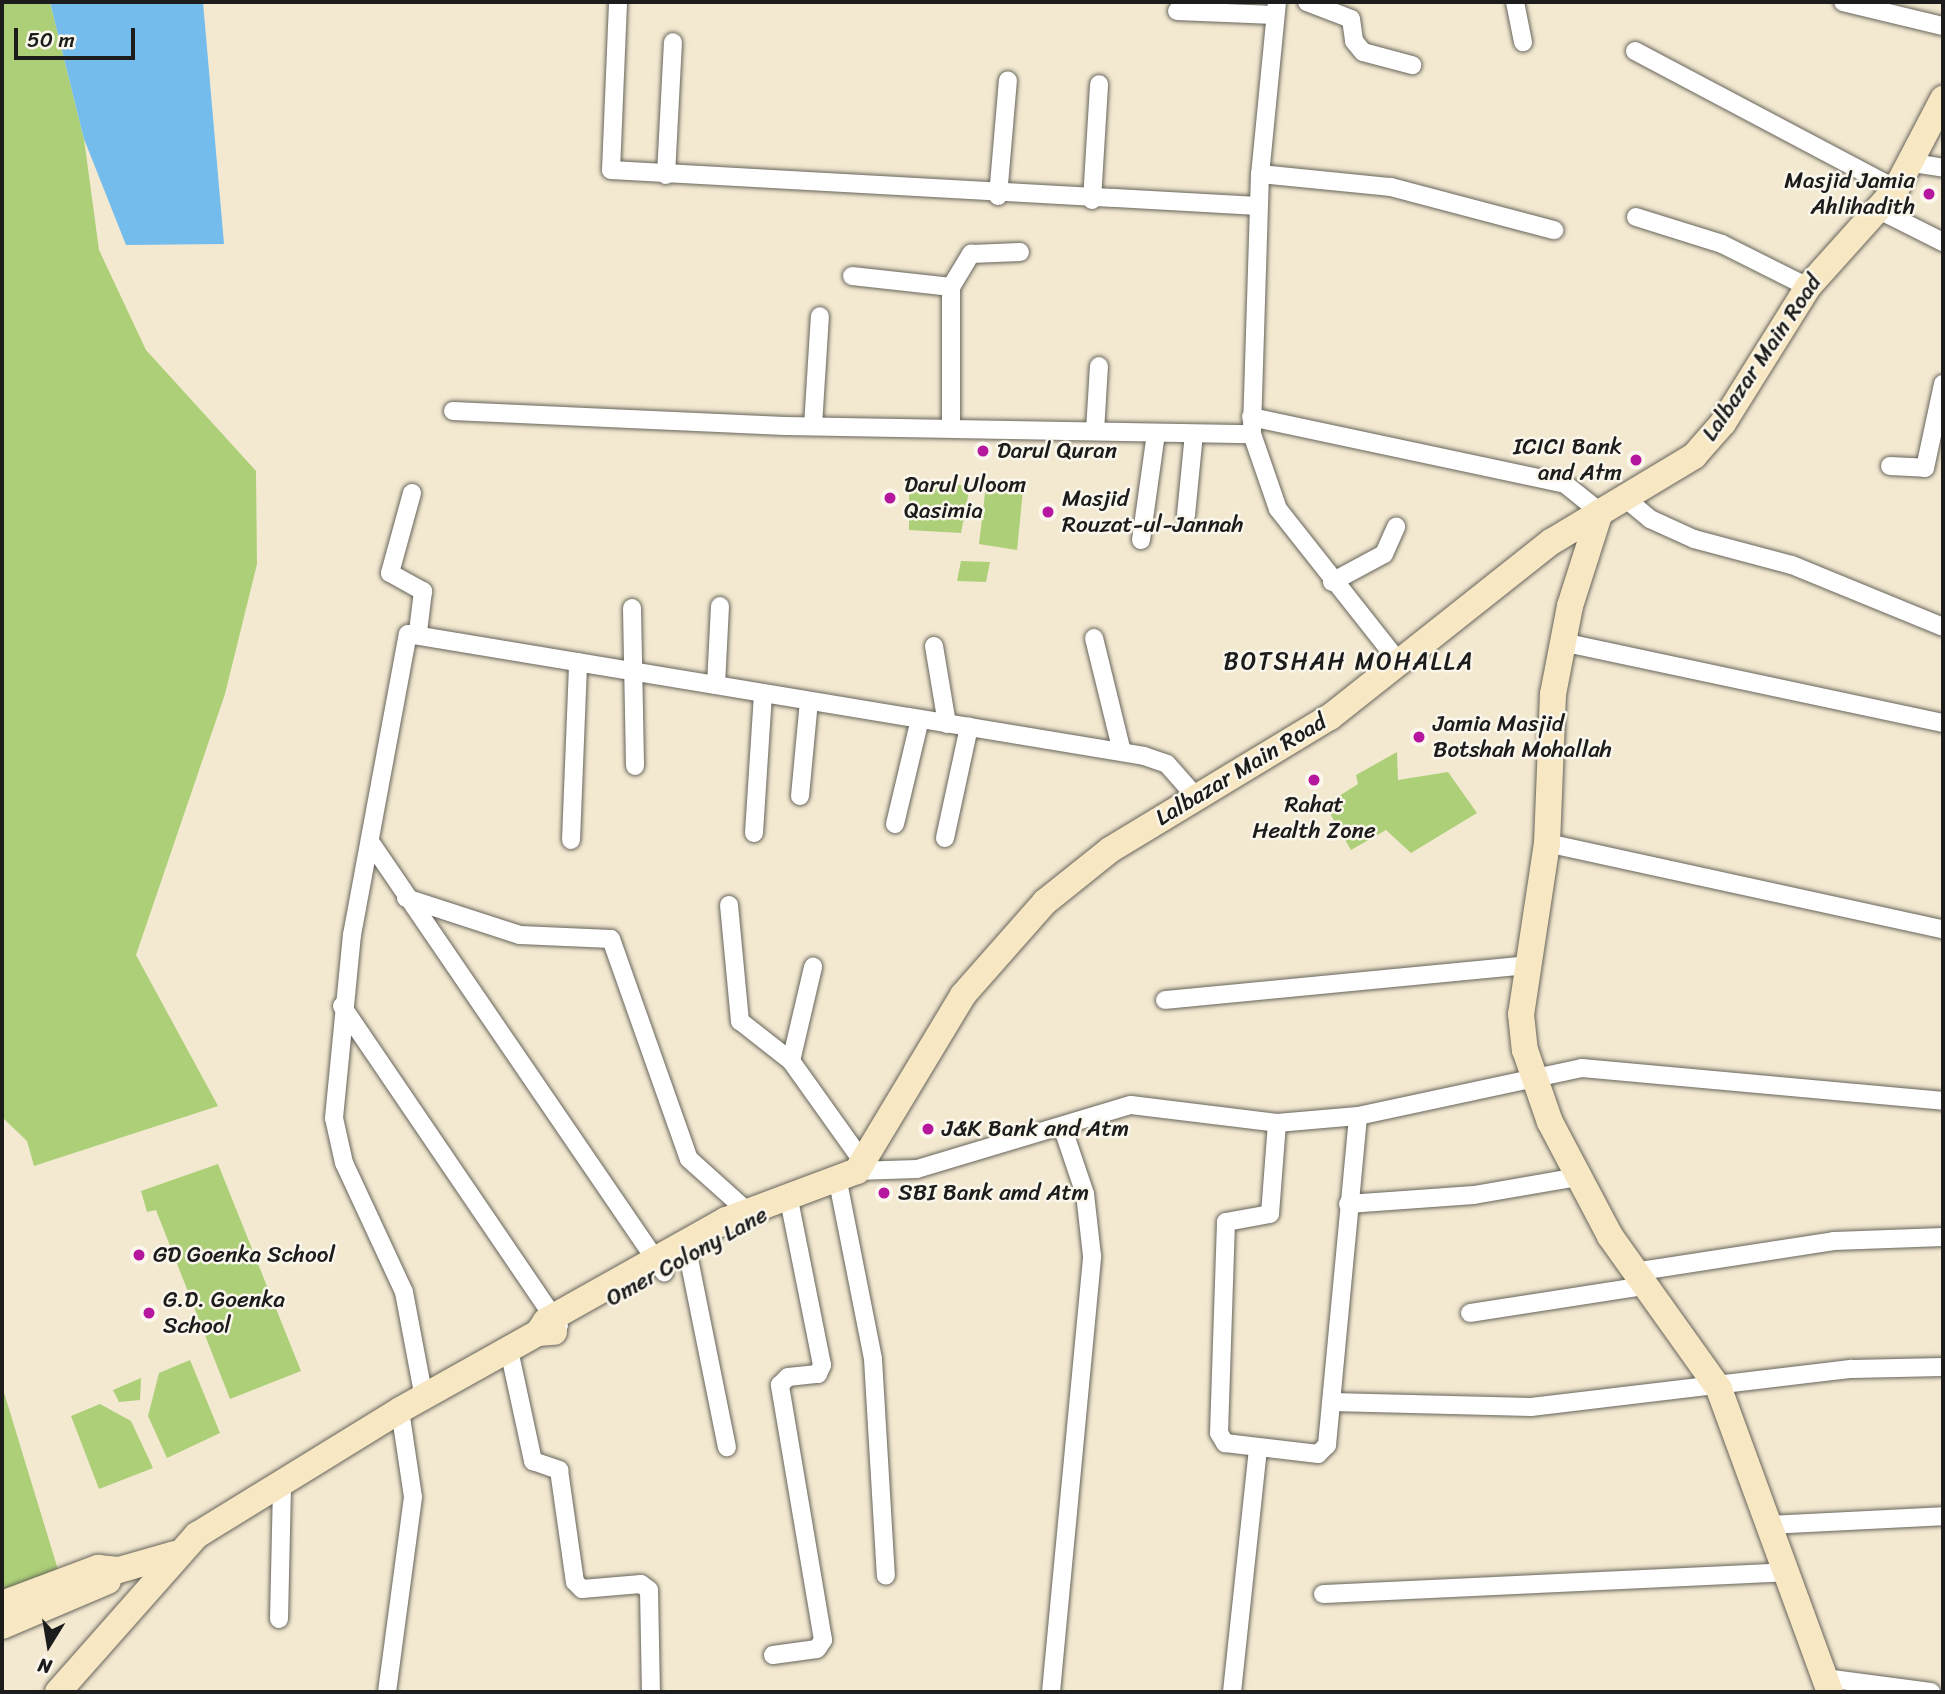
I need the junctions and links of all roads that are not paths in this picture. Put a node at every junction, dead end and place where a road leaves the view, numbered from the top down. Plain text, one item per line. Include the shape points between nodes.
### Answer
1 (1307, 2) edge
2 (1515, 2) edge
3 (1843, 2) edge
4 (618, 3) edge
5 (1275, 8) edge
6 (1177, 11) dead end
7 (1943, 26) edge
8 (673, 42) dead end
9 (1523, 42) dead end
10 (1635, 51) dead end
11 (1412, 65) dead end
12 (1008, 80) dead end
13 (1099, 84) dead end
14 (1943, 99) edge
15 (1913, 163) junction
16 (1943, 168) edge
17 (1259, 174) junction
18 (666, 175) junction
19 (1896, 189) junction
20 (998, 196) junction
21 (1092, 200) junction
22 (1258, 206) junction
23 (1877, 209) junction
24 (1636, 217) dead end
25 (1554, 230) dead end
26 (1943, 242) edge
27 (1020, 251) dead end
28 (852, 276) dead end
29 (951, 287) junction
30 (1808, 287) junction
31 (820, 316) dead end
32 (1099, 366) dead end
33 (1943, 384) edge
34 (453, 411) dead end
35 (1252, 425) junction
36 (814, 426) junction
37 (951, 427) junction
38 (1095, 431) junction
39 (1156, 433) junction
40 (1194, 434) junction
41 (1890, 466) dead end
42 (412, 493) dead end
43 (1625, 498) junction
44 (1600, 512) junction
45 (1186, 515) dead end
46 (1396, 527) dead end
47 (1141, 540) dead end
48 (1332, 582) junction
49 (720, 606) dead end
50 (632, 608) dead end
51 (1943, 627) edge
52 (418, 632) junction
53 (1094, 638) dead end
54 (1562, 642) junction
55 (934, 646) dead end
56 (578, 662) junction
57 (1399, 662) junction
58 (635, 671) junction
59 (716, 685) junction
60 (763, 693) junction
61 (808, 701) junction
62 (920, 719) junction
63 (1943, 723) edge
64 (947, 724) junction
65 (969, 727) junction
66 (1122, 752) junction
67 (635, 766) dead end
68 (800, 796) dead end
69 (1197, 798) junction
70 (895, 824) dead end
71 (754, 834) dead end
72 (945, 838) dead end
73 (570, 840) dead end
74 (371, 843) junction
75 (1547, 843) junction
76 (406, 898) junction
77 (729, 905) dead end
78 (1943, 929) edge
79 (1526, 965) junction
80 (813, 967) dead end
81 (1165, 1000) dead end
82 (342, 1006) junction
83 (791, 1062) junction
84 (1535, 1080) junction
85 (1943, 1101) edge
86 (1358, 1116) junction
87 (1277, 1123) junction
88 (1063, 1129) junction
89 (852, 1172) junction
90 (1578, 1177) junction
91 (783, 1203) junction
92 (1348, 1204) junction
93 (747, 1211) junction
94 (1943, 1237) edge
95 (689, 1259) junction
96 (660, 1266) junction
97 (1639, 1279) junction
98 (1470, 1313) dead end
99 (551, 1326) junction
100 (509, 1350) junction
101 (1943, 1367) edge
102 (1719, 1390) junction
103 (424, 1398) junction
104 (1331, 1402) junction
105 (400, 1410) junction
106 (727, 1447) dead end
107 (1258, 1448) junction
108 (282, 1483) junction
109 (1943, 1516) edge
110 (1768, 1525) junction
111 (175, 1554) junction
112 (119, 1570) junction
113 (1782, 1572) junction
114 (886, 1576) dead end
115 (1323, 1594) dead end
116 (2, 1604) edge
117 (279, 1619) dead end
118 (2, 1626) edge
119 (773, 1656) dead end
120 (1828, 1685) edge
121 (58, 1692) edge
122 (387, 1692) edge
123 (651, 1692) edge
124 (1051, 1692) edge
125 (1232, 1692) edge
126 (1931, 1692) edge

1 - 11 street via 1351,19 1354,41 1363,51
2 - 9 street
3 - 7 street
4 - 18 street via 607,166
5 - 6 street
5 - 17 street
8 - 18 street
10 - 19 street
12 - 20 street
13 - 21 street
14 - 15 main road, Lalbazar Main Road
15 - 16 street
15 - 19 main road, Lalbazar Main Road
17 - 22 street
17 - 25 street via 1391,187
18 - 20 street
19 - 23 main road, Lalbazar Main Road
20 - 21 street
21 - 22 street
22 - 35 street
23 - 26 street
23 - 30 main road, Lalbazar Main Road
24 - 30 street via 1713,241
27 - 29 street via 971,254
28 - 29 street
29 - 37 street
30 - 43 main road, Lalbazar Main Road via 1703,447
31 - 36 street
32 - 38 street
33 - 41 street via 1925,468
34 - 36 street
35 - 40 street
35 - 44 street via 1565,484
35 - 48 street via 1278,509
36 - 37 street
37 - 38 street
38 - 39 street
39 - 40 street
39 - 47 street
40 - 45 street
42 - 52 street via 390,573 423,591
43 - 44 main road, Lalbazar Main Road
43 - 51 street via 1650,519 1694,539 1792,565
44 - 54 main road
44 - 57 main road, Lalbazar Main Road via 1510,571
46 - 48 street via 1384,555
48 - 57 street
49 - 59 street
50 - 58 street
52 - 56 street
52 - 74 street via 405,640
53 - 66 street
54 - 63 street
54 - 75 main road via 1553,694
55 - 64 street
56 - 58 street
56 - 73 street
57 - 69 main road, Lalbazar Main Road via 1297,740
58 - 59 street
58 - 67 street
59 - 60 street
60 - 61 street
60 - 71 street
61 - 62 street
61 - 68 street
62 - 64 street
62 - 70 street
64 - 65 street
65 - 66 street
65 - 72 street
66 - 69 street via 1167,764
69 - 89 main road, Lalbazar Main Road via 1110,850 991,957 896,1097
74 - 76 street
74 - 82 street
75 - 78 street
75 - 79 main road
76 - 93 street via 520,935 611,939 689,1159
76 - 96 street
77 - 83 street via 740,1021
79 - 81 street
79 - 84 main road via 1521,1014
80 - 83 street
82 - 99 street
82 - 103 street via 336,1141 404,1292
83 - 89 street
84 - 85 street via 1581,1068
84 - 86 street
84 - 90 main road
86 - 87 street
86 - 92 street
87 - 88 street via 1152,1104
87 - 107 street via 1270,1213 1226,1222 1219,1433 1225,1443
88 - 89 street via 917,1169
88 - 124 street via 1086,1194 1093,1256
89 - 91 main road
89 - 114 street via 873,1359
90 - 92 street via 1474,1195
90 - 97 main road
91 - 93 main road, Omer Colony Lane
91 - 95 main road, Omer Colony Lane via 766,1218
91 - 119 street via 822,1365 818,1374 784,1378 780,1385 823,1640 817,1648
92 - 104 street
93 - 96 main road, Omer Colony Lane
94 - 97 street via 1834,1241
95 - 96 main road, Omer Colony Lane
95 - 106 street
96 - 99 main road, Omer Colony Lane
97 - 98 street
97 - 102 main road
99 - 100 main road, Omer Colony Lane
100 - 103 main road, Omer Colony Lane
100 - 123 street via 533,1461 559,1470 575,1582 582,1589 640,1584 649,1590
101 - 102 street via 1852,1369
102 - 104 street via 1531,1406
102 - 110 main road
103 - 105 main road, Omer Colony Lane
104 - 107 street via 1324,1452
105 - 108 main road, Omer Colony Lane
105 - 122 street via 413,1497
107 - 125 street
108 - 111 main road, Omer Colony Lane
108 - 117 street
109 - 110 street
110 - 113 main road
111 - 112 main road
111 - 121 main road via 118,1629
112 - 116 main road via 98,1568
112 - 118 main road via 106,1583
113 - 115 street
113 - 120 main road
120 - 126 street

